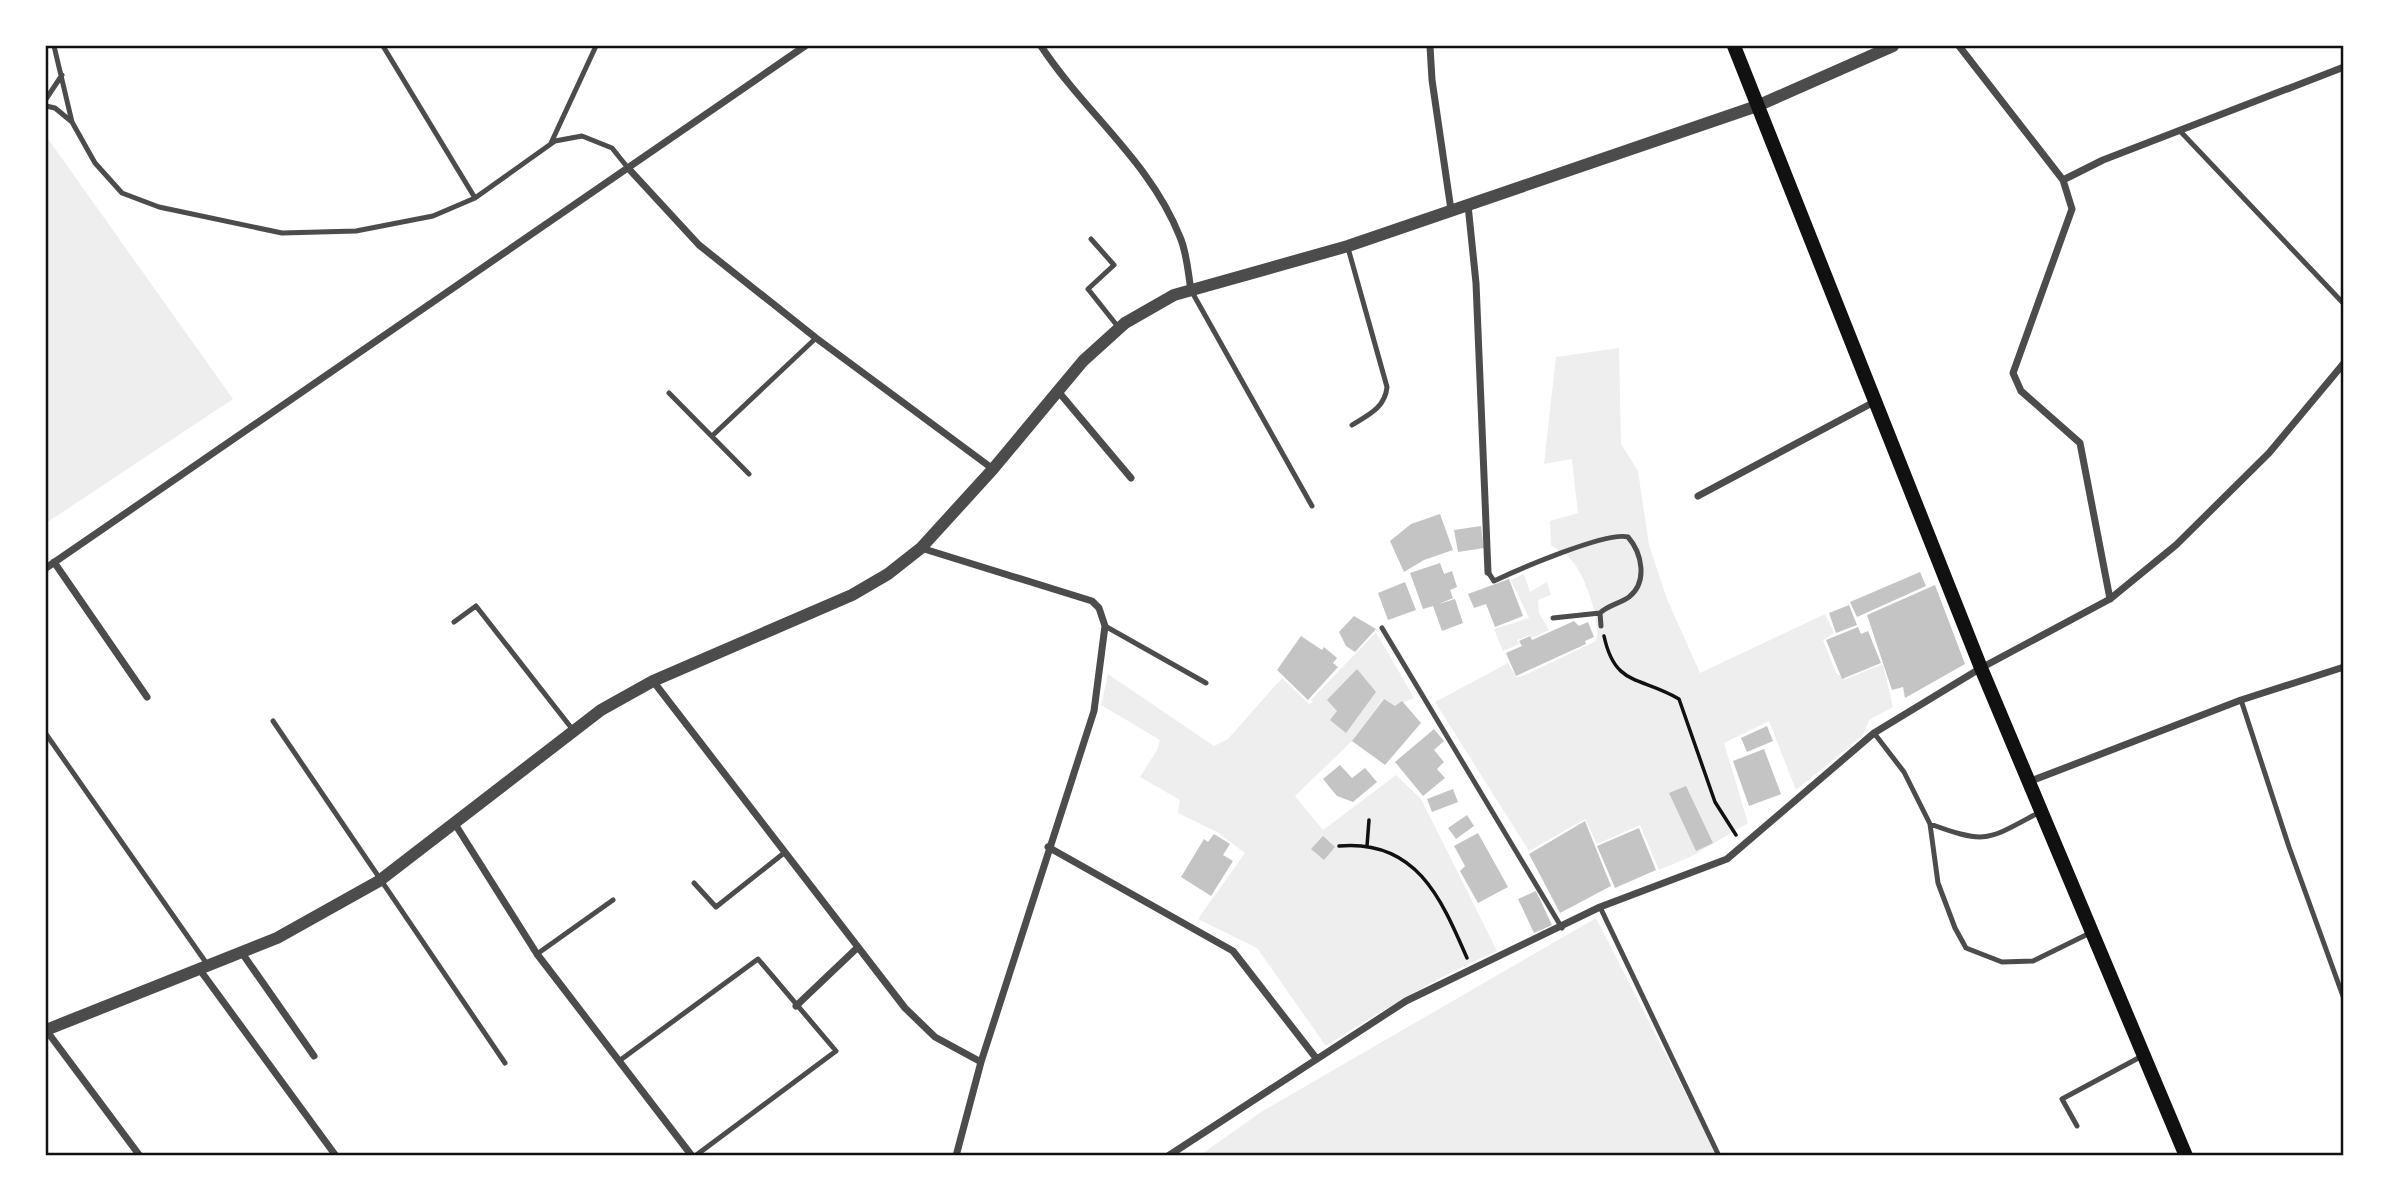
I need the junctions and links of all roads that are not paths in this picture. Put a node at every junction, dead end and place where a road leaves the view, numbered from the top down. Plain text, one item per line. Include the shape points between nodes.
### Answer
1 (54, 46) edge
2 (383, 46) edge
3 (596, 46) edge
4 (805, 46) edge
5 (1041, 46) edge
6 (1430, 46) edge
7 (1734, 46) edge
8 (1893, 46) edge
9 (1959, 46) edge
10 (2343, 67) edge
11 (62, 75) junction
12 (46, 99) edge
13 (46, 106) edge
14 (1756, 106) junction
15 (72, 122) junction
16 (2180, 131) junction
17 (551, 143) junction
18 (628, 168) junction
19 (2063, 180) junction
20 (475, 198) junction
21 (1468, 204) junction
22 (1451, 210) junction
23 (1091, 239) dead end
24 (1348, 246) junction
25 (1191, 290) junction
26 (2343, 304) edge
27 (1119, 328) junction
28 (816, 338) junction
29 (2343, 363) edge
30 (1057, 389) junction
31 (668, 393) dead end
32 (1874, 402) junction
33 (1352, 425) dead end
34 (712, 436) junction
35 (993, 469) junction
36 (749, 474) dead end
37 (1131, 478) dead end
38 (1698, 496) dead end
39 (1312, 506) dead end
40 (921, 548) junction
41 (54, 562) junction
42 (46, 568) edge
43 (1488, 572) joint
44 (2110, 600) junction
45 (1600, 613) junction
46 (1553, 618) dead end
47 (454, 622) dead end
48 (1105, 626) junction
49 (1601, 626) road end
50 (1382, 628) dead end
51 (2343, 667) edge
52 (1982, 668) junction
53 (653, 681) junction
54 (1206, 683) dead end
55 (147, 697) dead end
56 (2241, 700) junction
57 (273, 721) dead end
58 (573, 730) junction
59 (1874, 733) junction
60 (46, 734) edge
61 (2031, 781) junction
62 (2043, 810) junction
63 (455, 824) junction
64 (1930, 824) junction
65 (1048, 847) junction
66 (784, 853) junction
67 (379, 881) junction
68 (694, 883) dead end
69 (612, 900) dead end
70 (1600, 906) junction
71 (1562, 928) junction
72 (2093, 931) junction
73 (857, 948) junction
74 (242, 953) junction
75 (537, 954) junction
76 (205, 968) junction
77 (2343, 999) edge
78 (796, 1006) junction
79 (46, 1030) edge
80 (2144, 1055) junction
81 (314, 1056) dead end
82 (1316, 1058) junction
83 (619, 1061) junction
84 (981, 1062) junction
85 (505, 1063) dead end
86 (2077, 1126) dead end
87 (141, 1156) edge
88 (337, 1156) edge
89 (693, 1156) edge
90 (956, 1156) edge
91 (1168, 1156) edge
92 (1719, 1156) edge
93 (2186, 1156) edge

1 - 11 lane
2 - 20 lane
3 - 17 lane
4 - 18 street
5 - 25 street via 1066,84 1142,166 1181,238
6 - 22 street
7 - 14 main road
8 - 14 street
9 - 19 street
10 - 16 street
11 - 12 lane
11 - 15 lane
13 - 15 lane
14 - 21 street
14 - 32 main road
15 - 20 lane via 95,163 122,193 159,207 282,233 356,231 433,216
16 - 19 street
16 - 26 lane
17 - 18 lane via 582,136 612,148
17 - 20 lane
18 - 28 street via 699,245
18 - 41 street
19 - 44 street via 2072,209 2013,373 2021,391 2080,443
21 - 22 street
21 - 43 street via 1476,283
22 - 24 street
23 - 27 lane via 1114,265 1088,289
24 - 25 street
24 - 33 lane via 1387,387 1380,407
25 - 27 street via 1174,295
25 - 39 lane
27 - 30 street
28 - 34 lane
28 - 35 street
29 - 44 street via 2259,463 2176,545
30 - 35 street
30 - 37 street
31 - 34 lane
32 - 38 street
32 - 52 main road
34 - 36 lane
35 - 40 street
40 - 48 street via 1092,601
40 - 53 street via 852,595
41 - 42 street
41 - 55 street
43 - 45 lane via 1493,581 1577,548 1619,535 1628,537 1640,556 1639,583 1632,594
44 - 52 street
45 - 46 lane
45 - 49 lane
47 - 58 lane via 476,606
48 - 54 lane
48 - 65 street via 1094,711
50 - 71 lane
51 - 56 street
52 - 59 street
52 - 61 main road
53 - 58 street
53 - 66 street
56 - 61 street
56 - 77 lane
57 - 67 lane
58 - 63 street
59 - 64 lane via 1904,772
59 - 70 street via 1727,859
60 - 76 lane
61 - 62 main road
62 - 64 lane via 1992,837 1968,838
62 - 72 main road
63 - 67 street
63 - 75 street
64 - 72 lane via 1938,883 1966,948 2002,962 2033,961
65 - 82 street via 1233,951
65 - 84 street
66 - 68 lane via 716,907
66 - 73 street
67 - 74 street
67 - 85 lane
69 - 75 lane
70 - 71 street
70 - 92 lane
71 - 82 street via 1406,1001
72 - 80 main road
73 - 78 street
73 - 84 street via 935,1037
74 - 76 street
74 - 81 street
75 - 83 street
76 - 79 street
76 - 88 street
78 - 83 lane via 758,959
78 - 89 lane via 836,1051
79 - 87 street
80 - 86 lane via 2062,1099
80 - 93 main road
82 - 91 street
83 - 89 street
84 - 90 street

